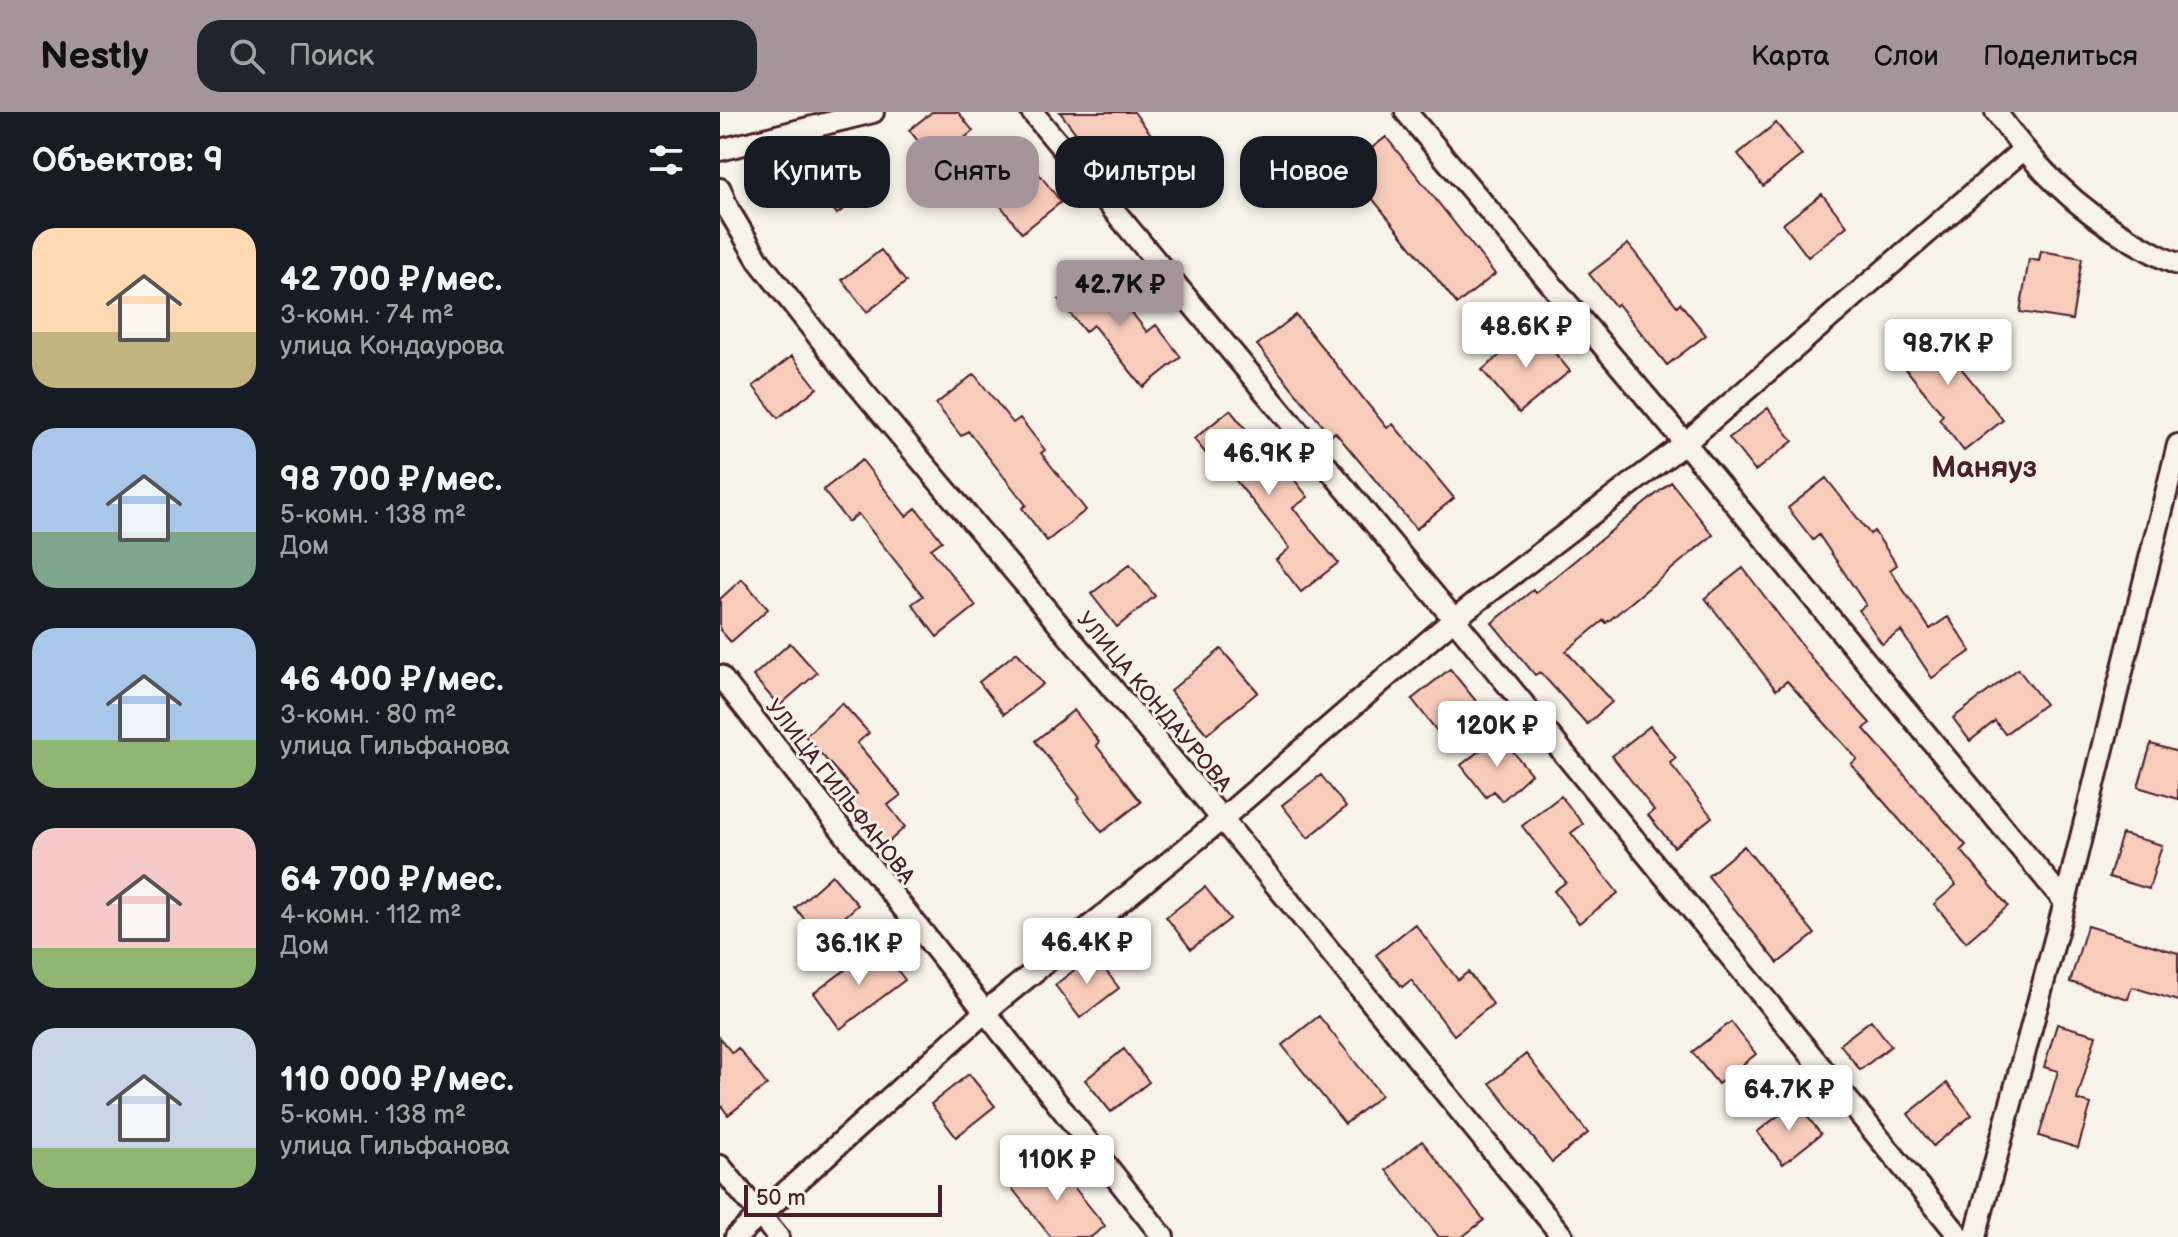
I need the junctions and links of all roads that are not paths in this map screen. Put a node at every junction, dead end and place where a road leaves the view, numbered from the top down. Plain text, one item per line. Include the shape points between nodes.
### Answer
1 (873, 112) edge
2 (1032, 112) edge
3 (1406, 112) edge
4 (1996, 112) edge
5 (720, 150) edge
6 (2023, 150) junction
7 (720, 189) edge
8 (2178, 264) edge
9 (1685, 443) junction
10 (2178, 445) edge
11 (1454, 619) junction
12 (720, 676) edge
13 (1222, 819) junction
14 (2065, 902) junction
15 (986, 1011) junction
16 (720, 1166) edge
17 (761, 1215) junction
18 (736, 1237) edge
19 (778, 1237) edge
20 (1163, 1237) edge
21 (1563, 1237) edge
22 (1960, 1237) edge
23 (1975, 1237) edge

1 - 5 street
2 - 11 street
3 - 9 street
4 - 6 street
6 - 8 street via 2064,193 2101,221
6 - 9 street
7 - 13 street, УЛИЦА КОНДАУРОВА via 759,261 841,365
9 - 11 street
9 - 14 street
10 - 14 street
11 - 13 street
11 - 22 street
12 - 15 street, УЛИЦА ГИЛЬФАНОВА
13 - 15 street
13 - 21 street, УЛИЦА КОНДАУРОВА
14 - 23 street
15 - 17 street
15 - 20 street, УЛИЦА ГИЛЬФАНОВА
16 - 17 street
17 - 18 street
17 - 19 street

